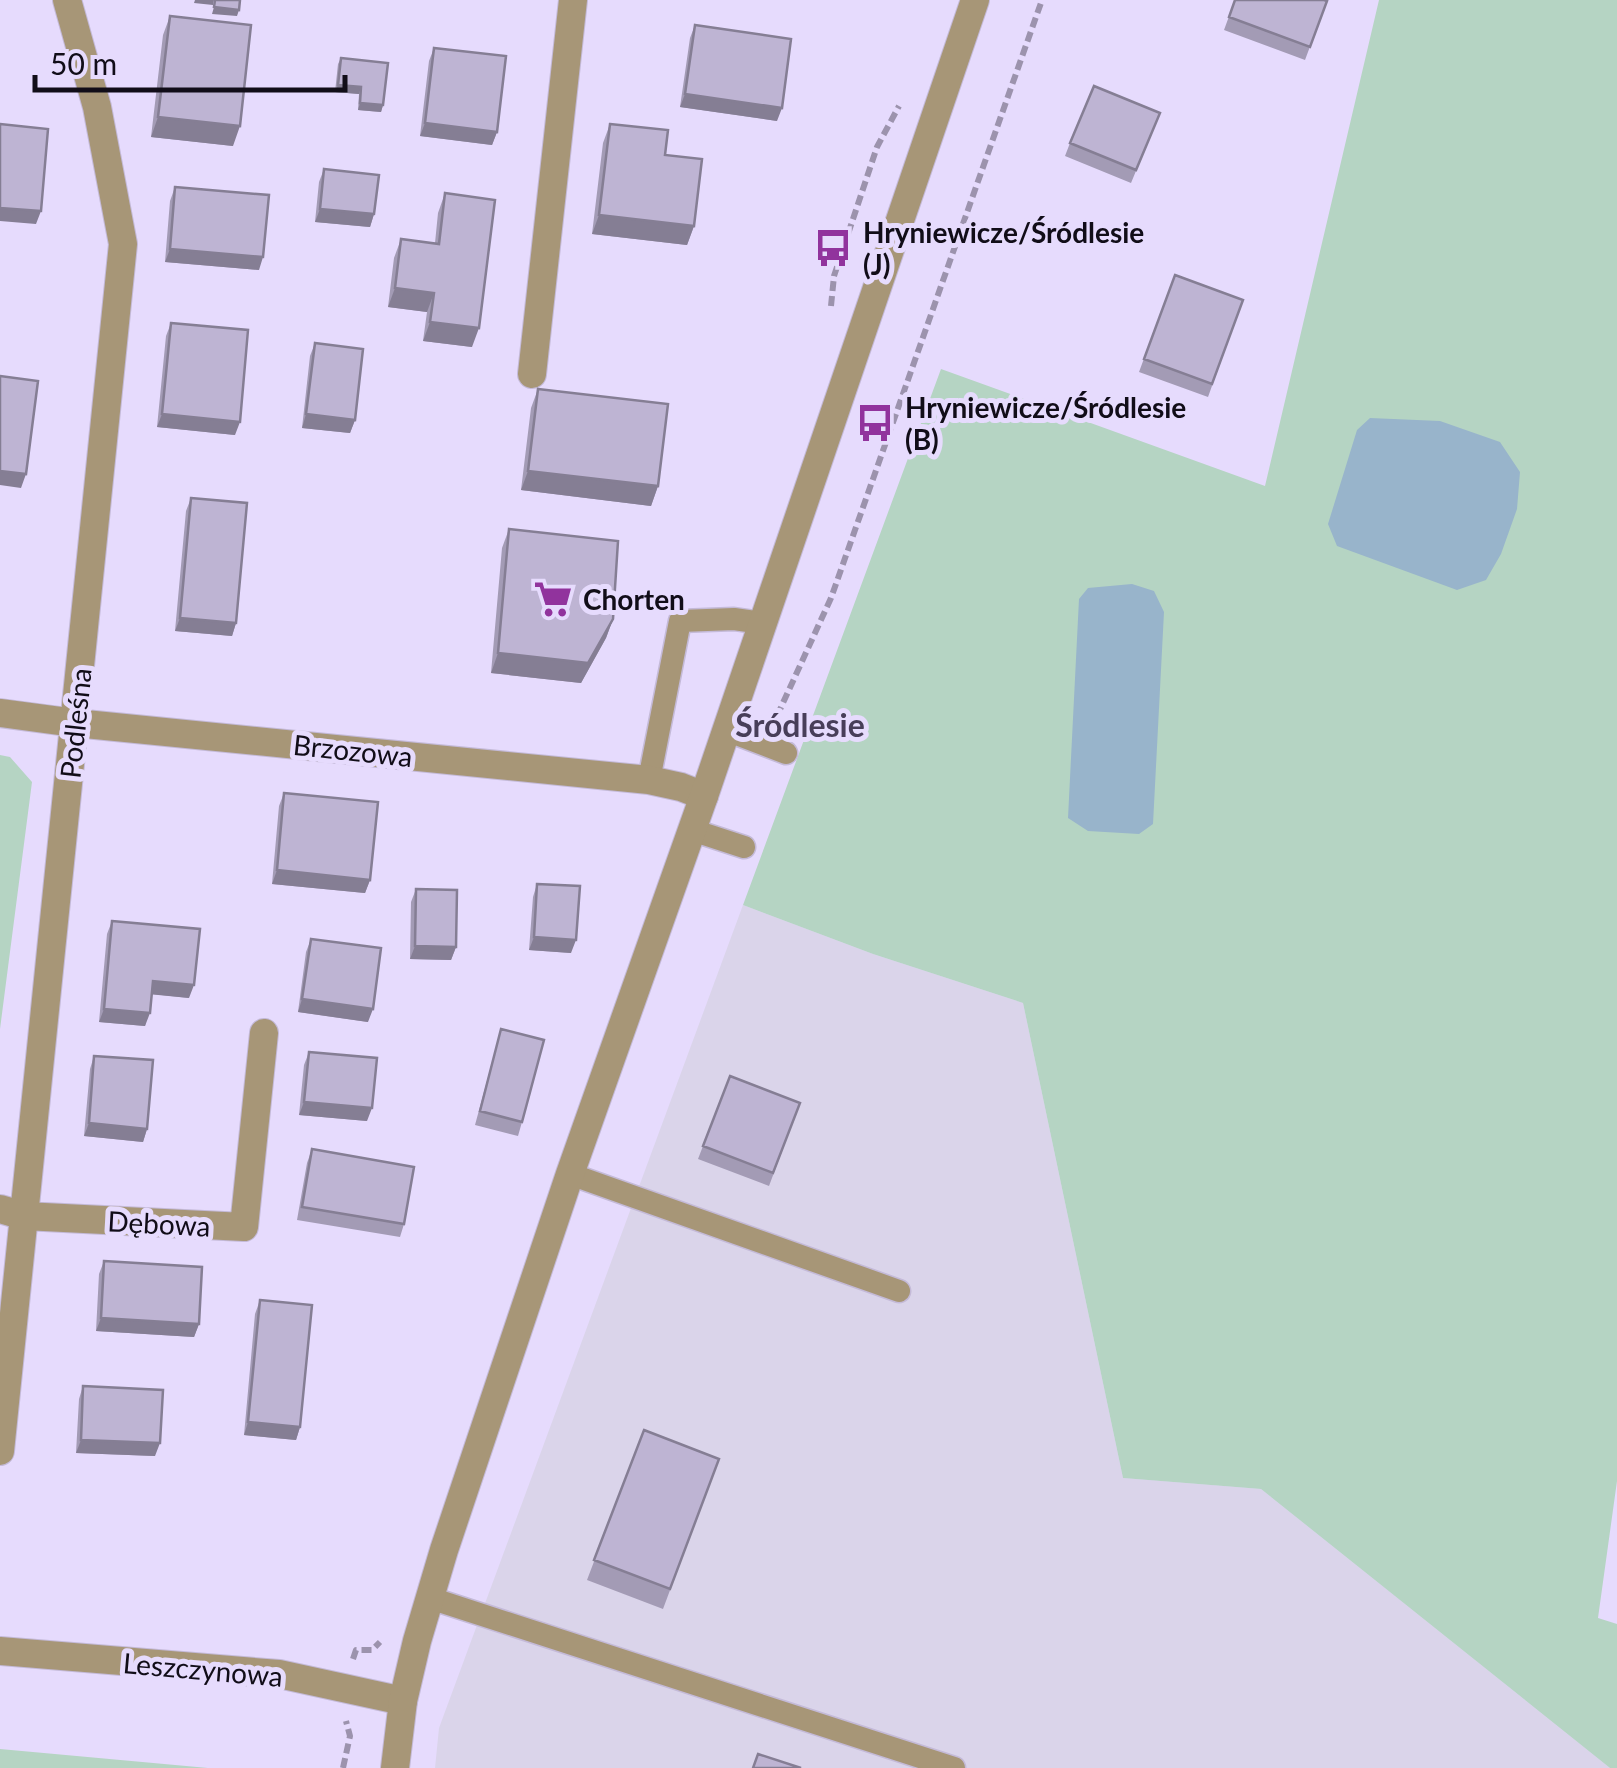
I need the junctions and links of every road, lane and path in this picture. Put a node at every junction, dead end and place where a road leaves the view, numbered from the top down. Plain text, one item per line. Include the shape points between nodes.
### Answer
1 (67, 0) edge
2 (573, 0) edge
3 (975, 0) edge
4 (1042, 0) edge
5 (532, 374) dead end
6 (762, 623) junction
7 (0, 712) edge
8 (75, 723) junction
9 (726, 730) junction
10 (775, 749) joint
11 (649, 780) junction
12 (704, 796) junction
13 (692, 830) junction
14 (744, 847) dead end
15 (264, 1033) dead end
16 (570, 1174) junction
17 (12, 1212) edge
18 (899, 1290) dead end
19 (0, 1452) edge
20 (430, 1598) junction
21 (0, 1651) edge
22 (403, 1701) junction
23 (395, 1768) edge
24 (954, 1768) edge

1 - 8 street, Podleśna via 97,106 123,244
2 - 5 street
3 - 6 street
4 - 10 path
6 - 9 street
6 - 11 lane via 680,621
7 - 8 street, Brzozowa
8 - 11 street, Brzozowa
8 - 17 street, Podleśna
9 - 10 lane
9 - 12 street
11 - 12 street, Brzozowa
12 - 13 street
13 - 14 lane
13 - 16 street
15 - 17 street, Dębowa via 244,1227
16 - 18 lane
16 - 20 street
17 - 19 street, Podleśna
20 - 22 street
20 - 24 lane
21 - 22 street, Leszczynowa via 279,1674
22 - 23 street

